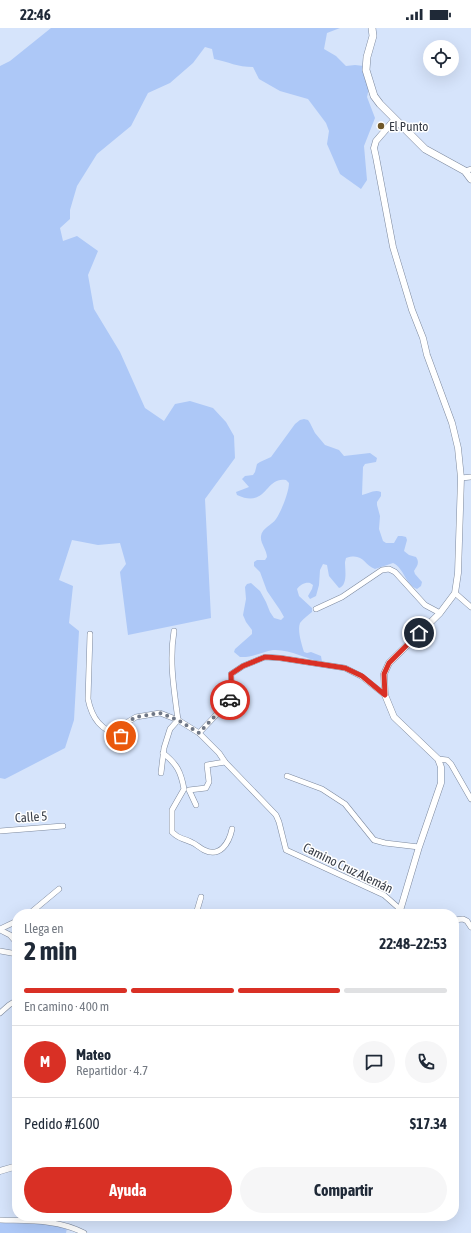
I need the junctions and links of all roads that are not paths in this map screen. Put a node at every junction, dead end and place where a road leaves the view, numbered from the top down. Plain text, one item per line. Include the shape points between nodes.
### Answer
1 (372, 28) edge
2 (396, 119) junction
3 (469, 169) edge
4 (471, 179) edge
5 (471, 477) edge
6 (461, 478) junction
7 (455, 593) junction
8 (471, 607) edge
9 (316, 609) dead end
10 (440, 613) junction
11 (174, 631) dead end
12 (90, 634) dead end
13 (385, 695) junction
14 (178, 720) junction
15 (199, 733) junction
16 (163, 753) junction
17 (438, 759) junction
18 (225, 762) junction
19 (161, 773) dead end
20 (287, 776) dead end
21 (471, 799) edge
22 (196, 805) dead end
23 (63, 826) dead end
24 (232, 829) dead end
25 (0, 831) edge
26 (419, 847) junction
27 (59, 889) dead end
28 (201, 897) dead end
29 (35, 909) edge
30 (197, 909) edge
31 (397, 909) edge
32 (402, 909) edge
33 (459, 919) edge
34 (12, 923) edge
35 (471, 927) edge
36 (0, 929) edge
37 (12, 937) edge
38 (0, 951) edge
39 (12, 953) edge
40 (12, 1003) edge
41 (0, 1013) edge
42 (12, 1167) edge
43 (0, 1171) edge
44 (0, 1220) edge
45 (12, 1220) edge
46 (39, 1221) edge
47 (84, 1233) edge

1 - 2 main road via 373,36 366,70 374,96
2 - 3 main road via 425,149
2 - 6 street via 376,141 374,148 393,247 427,355 452,423
3 - 4 main road
5 - 6 street
6 - 7 street
7 - 8 street
7 - 10 street
9 - 10 street via 342,597 382,570 389,569 395,572 425,605
10 - 13 street via 389,663 384,674
11 - 14 street via 171,649
12 - 14 street, Camino Cruz Alemán via 88,699 94,718 102,727 121,736 126,723 136,717 160,713
13 - 15 street via 362,676 345,668 265,657 231,674 232,698 229,704
13 - 17 street via 394,717
14 - 15 street, Camino Cruz Alemán
14 - 16 street via 170,729
15 - 18 street, Camino Cruz Alemán
16 - 19 street
16 - 24 street via 179,770 184,789 172,810 172,832 178,838 212,852 226,845
17 - 21 street via 447,760 451,764
17 - 26 street via 441,783
18 - 22 street via 207,765 206,788 189,790
18 - 31 street, Camino Cruz Alemán via 276,815 286,850 384,895
20 - 26 street via 322,789 345,804 374,840 385,844
23 - 25 street, Calle 5
26 - 32 street
27 - 29 street
28 - 30 street
33 - 35 street via 468,920
34 - 36 street
36 - 37 street
38 - 39 street
40 - 41 street
42 - 43 street
44 - 45 street
46 - 47 street via 73,1227

